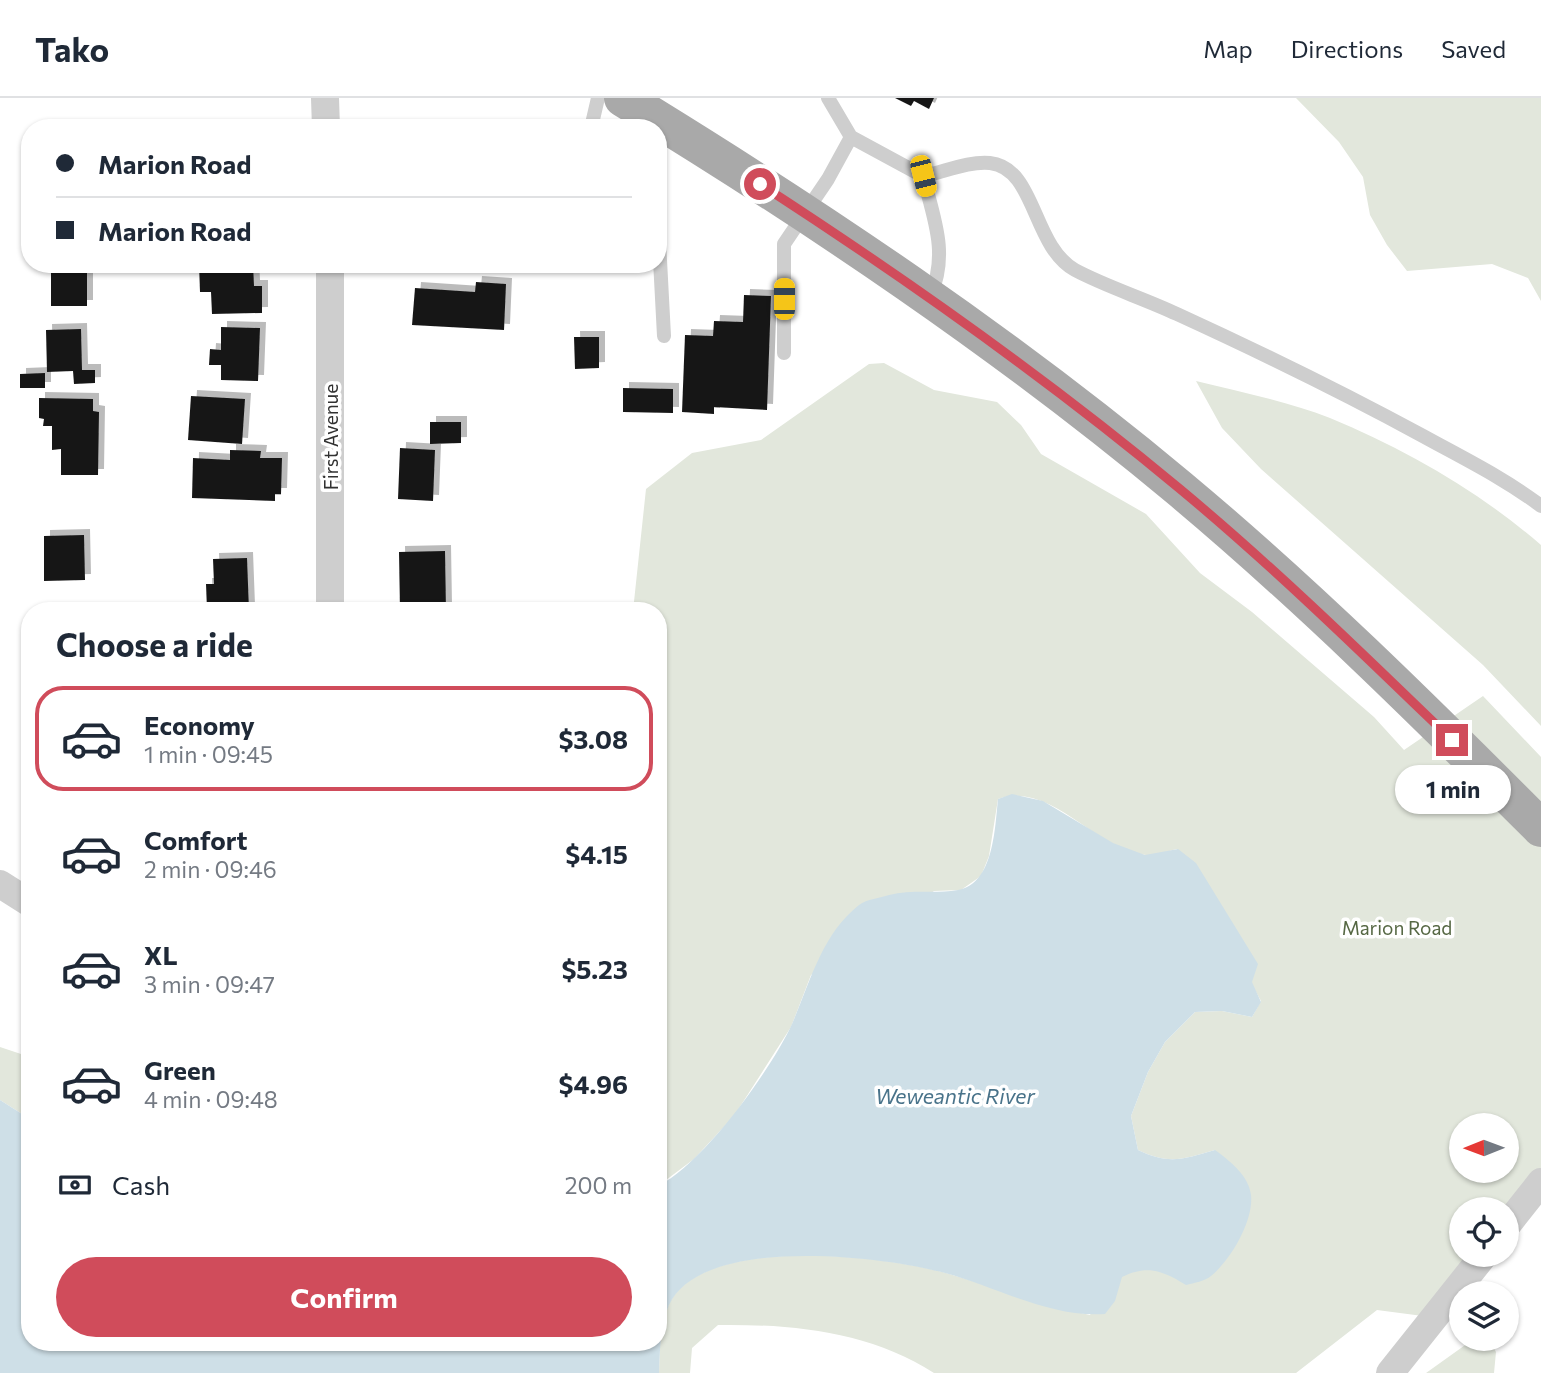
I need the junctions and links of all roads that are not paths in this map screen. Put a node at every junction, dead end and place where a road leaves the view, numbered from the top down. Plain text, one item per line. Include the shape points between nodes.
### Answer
1 (325, 98) edge
2 (598, 98) edge
3 (623, 98) edge
4 (828, 98) edge
5 (326, 119) edge
6 (593, 119) edge
7 (656, 119) edge
8 (667, 126) edge
9 (851, 137) junction
10 (923, 176) junction
11 (804, 213) junction
12 (330, 273) edge
13 (661, 273) edge
14 (929, 298) junction
15 (664, 335) dead end
16 (784, 353) dead end
17 (1541, 506) edge
18 (330, 602) edge
19 (1541, 828) edge
20 (0, 884) edge
21 (21, 898) edge
22 (1541, 1182) edge
23 (1519, 1210) edge
24 (1474, 1267) edge
25 (1390, 1373) edge

1 - 5 street
2 - 6 lane
3 - 7 main road
4 - 9 lane
8 - 11 main road
9 - 10 lane
9 - 11 lane
10 - 14 lane via 939,238 940,274
10 - 17 lane via 992,163 1013,174 1030,196 1051,250 1073,269 1346,394 1514,486
11 - 14 main road
11 - 16 lane via 784,244
12 - 18 street, First Avenue
13 - 15 lane
14 - 19 main road via 1199,505 1301,594
20 - 21 street
22 - 23 street
24 - 25 street

